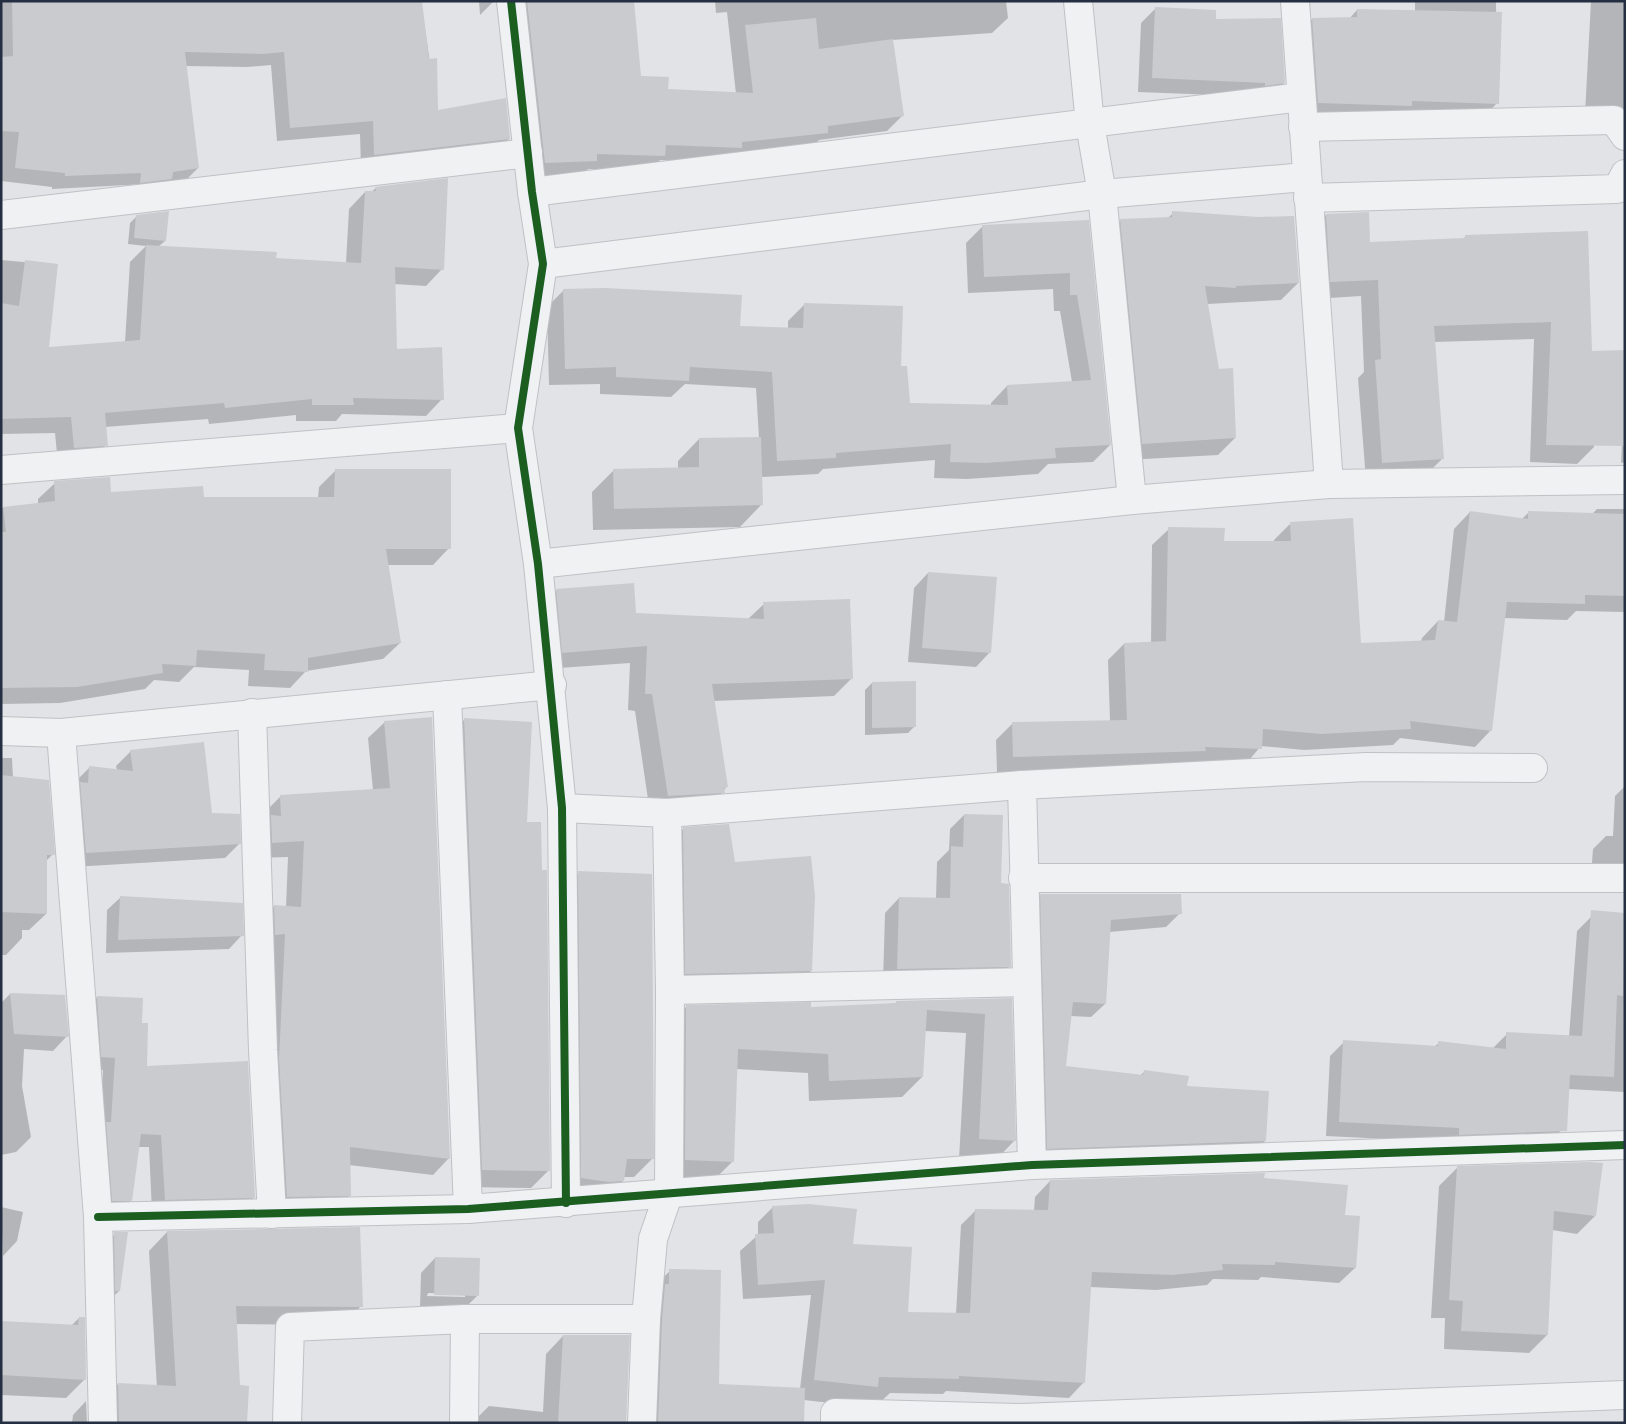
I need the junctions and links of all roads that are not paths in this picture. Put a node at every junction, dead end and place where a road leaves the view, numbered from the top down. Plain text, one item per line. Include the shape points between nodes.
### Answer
1 (511, 1) edge
2 (1078, 1) edge
3 (1294, 1) edge
4 (1301, 97) junction
5 (1090, 124) junction
6 (1303, 127) junction
7 (1625, 136) edge
8 (528, 153) junction
9 (1625, 174) edge
10 (1307, 187) junction
11 (532, 192) junction
12 (1102, 194) junction
13 (1, 215) edge
14 (543, 264) junction
15 (518, 428) junction
16 (1, 470) edge
17 (1625, 480) edge
18 (1330, 484) junction
19 (1132, 500) junction
20 (538, 564) junction
21 (552, 685) junction
22 (447, 695) junction
23 (252, 713) junction
24 (1, 731) edge
25 (61, 732) junction
26 (1533, 768) dead end
27 (1022, 785) junction
28 (562, 808) junction
29 (667, 813) junction
30 (1023, 878) junction
31 (1625, 878) edge
32 (1027, 982) junction
33 (670, 990) junction
34 (1625, 1145) edge
35 (1032, 1165) junction
36 (669, 1192) junction
37 (566, 1203) junction
38 (468, 1209) junction
39 (272, 1214) junction
40 (98, 1217) junction
41 (465, 1319) junction
42 (646, 1320) junction
43 (1625, 1395) edge
44 (1021, 1420) edge
45 (103, 1423) edge
46 (287, 1423) edge
47 (464, 1423) edge
48 (642, 1423) edge
49 (835, 1423) edge

1 - 8 street
2 - 5 street
3 - 4 street
4 - 5 street
4 - 6 street
5 - 11 street
5 - 12 street
6 - 7 street via 1614,120
6 - 10 street
8 - 11 street
8 - 13 street
9 - 10 street via 1617,189
10 - 12 street
10 - 18 street
11 - 14 street
12 - 14 street
12 - 19 street
14 - 15 street
15 - 16 street
15 - 20 street
17 - 18 street
18 - 19 street
19 - 20 street
20 - 21 street
21 - 22 street
21 - 28 street
22 - 23 street
22 - 38 street
23 - 25 street
23 - 39 street
24 - 25 street
25 - 40 street
26 - 27 street via 1366,767
27 - 29 street
27 - 30 street
28 - 29 street
28 - 37 street
29 - 33 street
30 - 31 street
30 - 32 street
32 - 33 street
32 - 35 street
33 - 36 street
34 - 35 street
35 - 36 street
36 - 37 street
36 - 42 street via 653,1239
37 - 38 street
38 - 39 street
39 - 40 street
40 - 45 street
41 - 42 street
41 - 46 street via 290,1327
41 - 47 street
42 - 48 street
43 - 44 street
44 - 49 street via 835,1412

